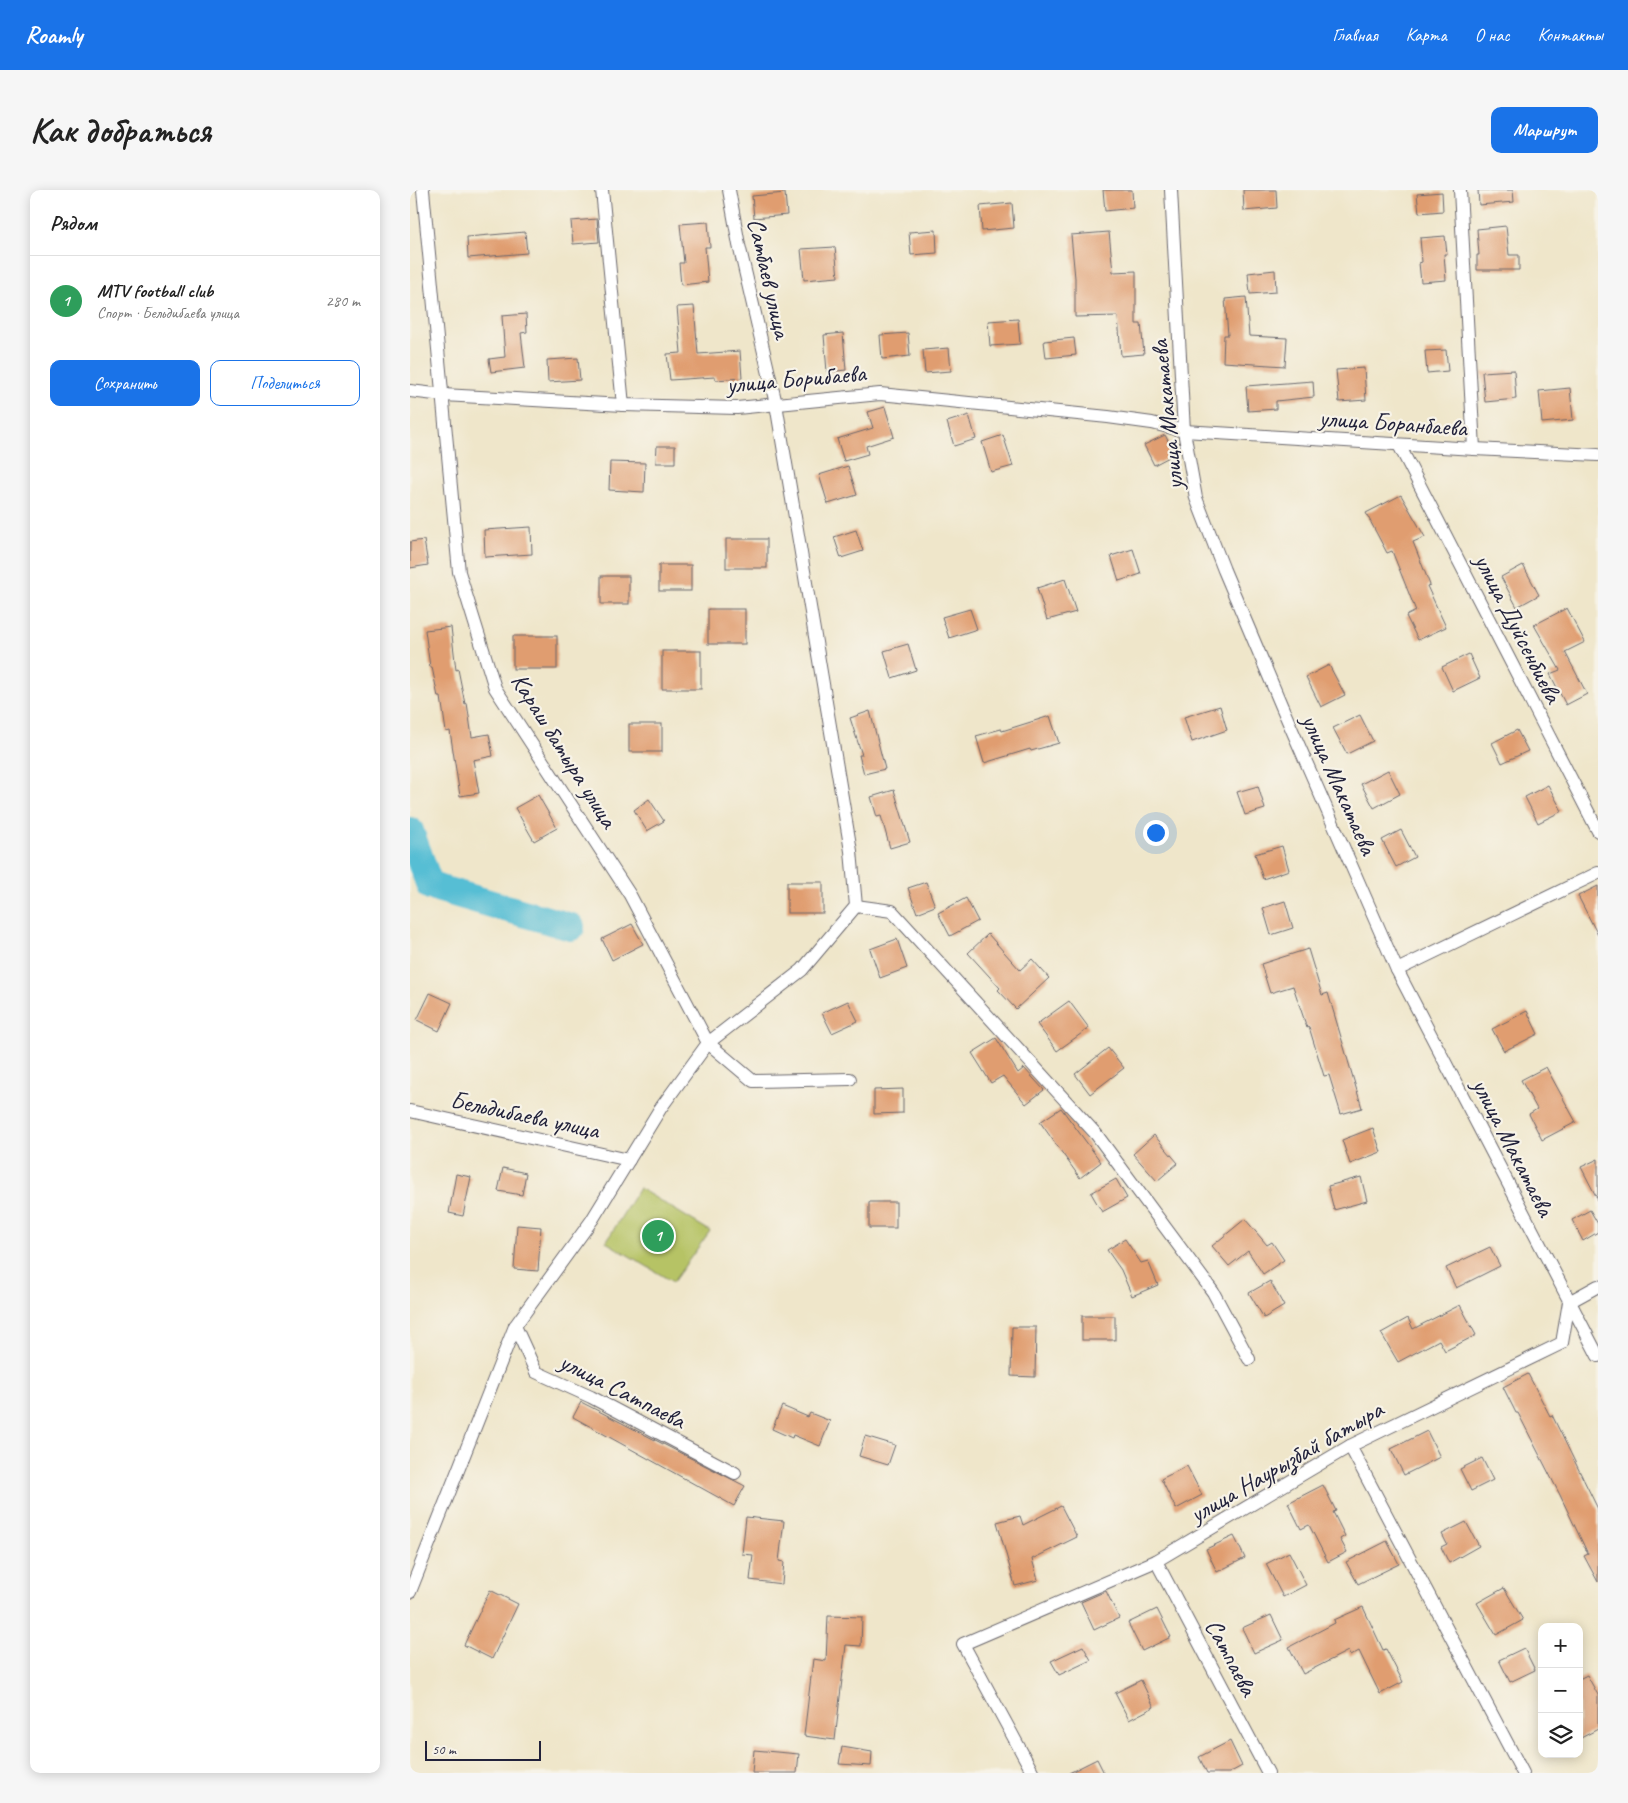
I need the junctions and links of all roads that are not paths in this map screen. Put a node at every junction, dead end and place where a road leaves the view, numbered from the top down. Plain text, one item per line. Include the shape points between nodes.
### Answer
1 (423, 190) edge
2 (602, 190) edge
3 (728, 190) edge
4 (1171, 190) edge
5 (1460, 190) edge
6 (410, 391) edge
7 (443, 395) junction
8 (776, 404) junction
9 (623, 405) junction
10 (1184, 431) junction
11 (1399, 445) junction
12 (1474, 449) junction
13 (1598, 455) edge
14 (1598, 831) edge
15 (1598, 873) edge
16 (856, 906) junction
17 (1397, 970) junction
18 (708, 1043) junction
19 (850, 1080) dead end
20 (410, 1111) edge
21 (629, 1160) junction
22 (1598, 1286) edge
23 (1569, 1302) junction
24 (515, 1326) junction
25 (1598, 1356) edge
26 (1249, 1359) dead end
27 (1350, 1446) junction
28 (735, 1473) dead end
29 (1156, 1561) junction
30 (410, 1592) edge
31 (1033, 1773) edge
32 (1268, 1773) edge
33 (1523, 1773) edge

1 - 7 street, Караш батыра улица
2 - 9 street
3 - 8 street, Сатбаев улица
4 - 10 street, улица Макатаева
5 - 12 street
6 - 7 street, улица Борибаева
7 - 9 street, улица Борибаева
7 - 18 street, Караш батыра улица via 460,572 495,688 630,896
8 - 9 street, улица Борибаева via 737,408
8 - 10 street, улица Борибаева via 880,394 1108,417
8 - 16 street, Сатбаев улица via 851,851
10 - 11 street, улица Боранбаева
10 - 17 street, улица Макатаева via 1196,498 1224,570
11 - 12 street, улица Боранбаева
11 - 14 street, улица Дуйсенбиева
12 - 13 street, улица Боранбаева
15 - 17 street
16 - 18 street via 802,970
16 - 26 street via 892,911 1096,1134 1213,1292
17 - 23 street, улица Макатаева
18 - 19 street via 753,1081
18 - 21 street via 660,1109
20 - 21 street, Бельдибаева улица
21 - 24 street via 592,1220
22 - 23 street
23 - 25 street, улица Макатаева
23 - 27 street, улица Наурызбай батыра via 1562,1343
24 - 28 street, улица Сатпаева via 536,1372 591,1396
24 - 30 street
27 - 29 street, улица Наурызбай батыра
27 - 33 street
29 - 31 street, улица Наурызбай батыра via 963,1644
29 - 32 street, Сатпаева

